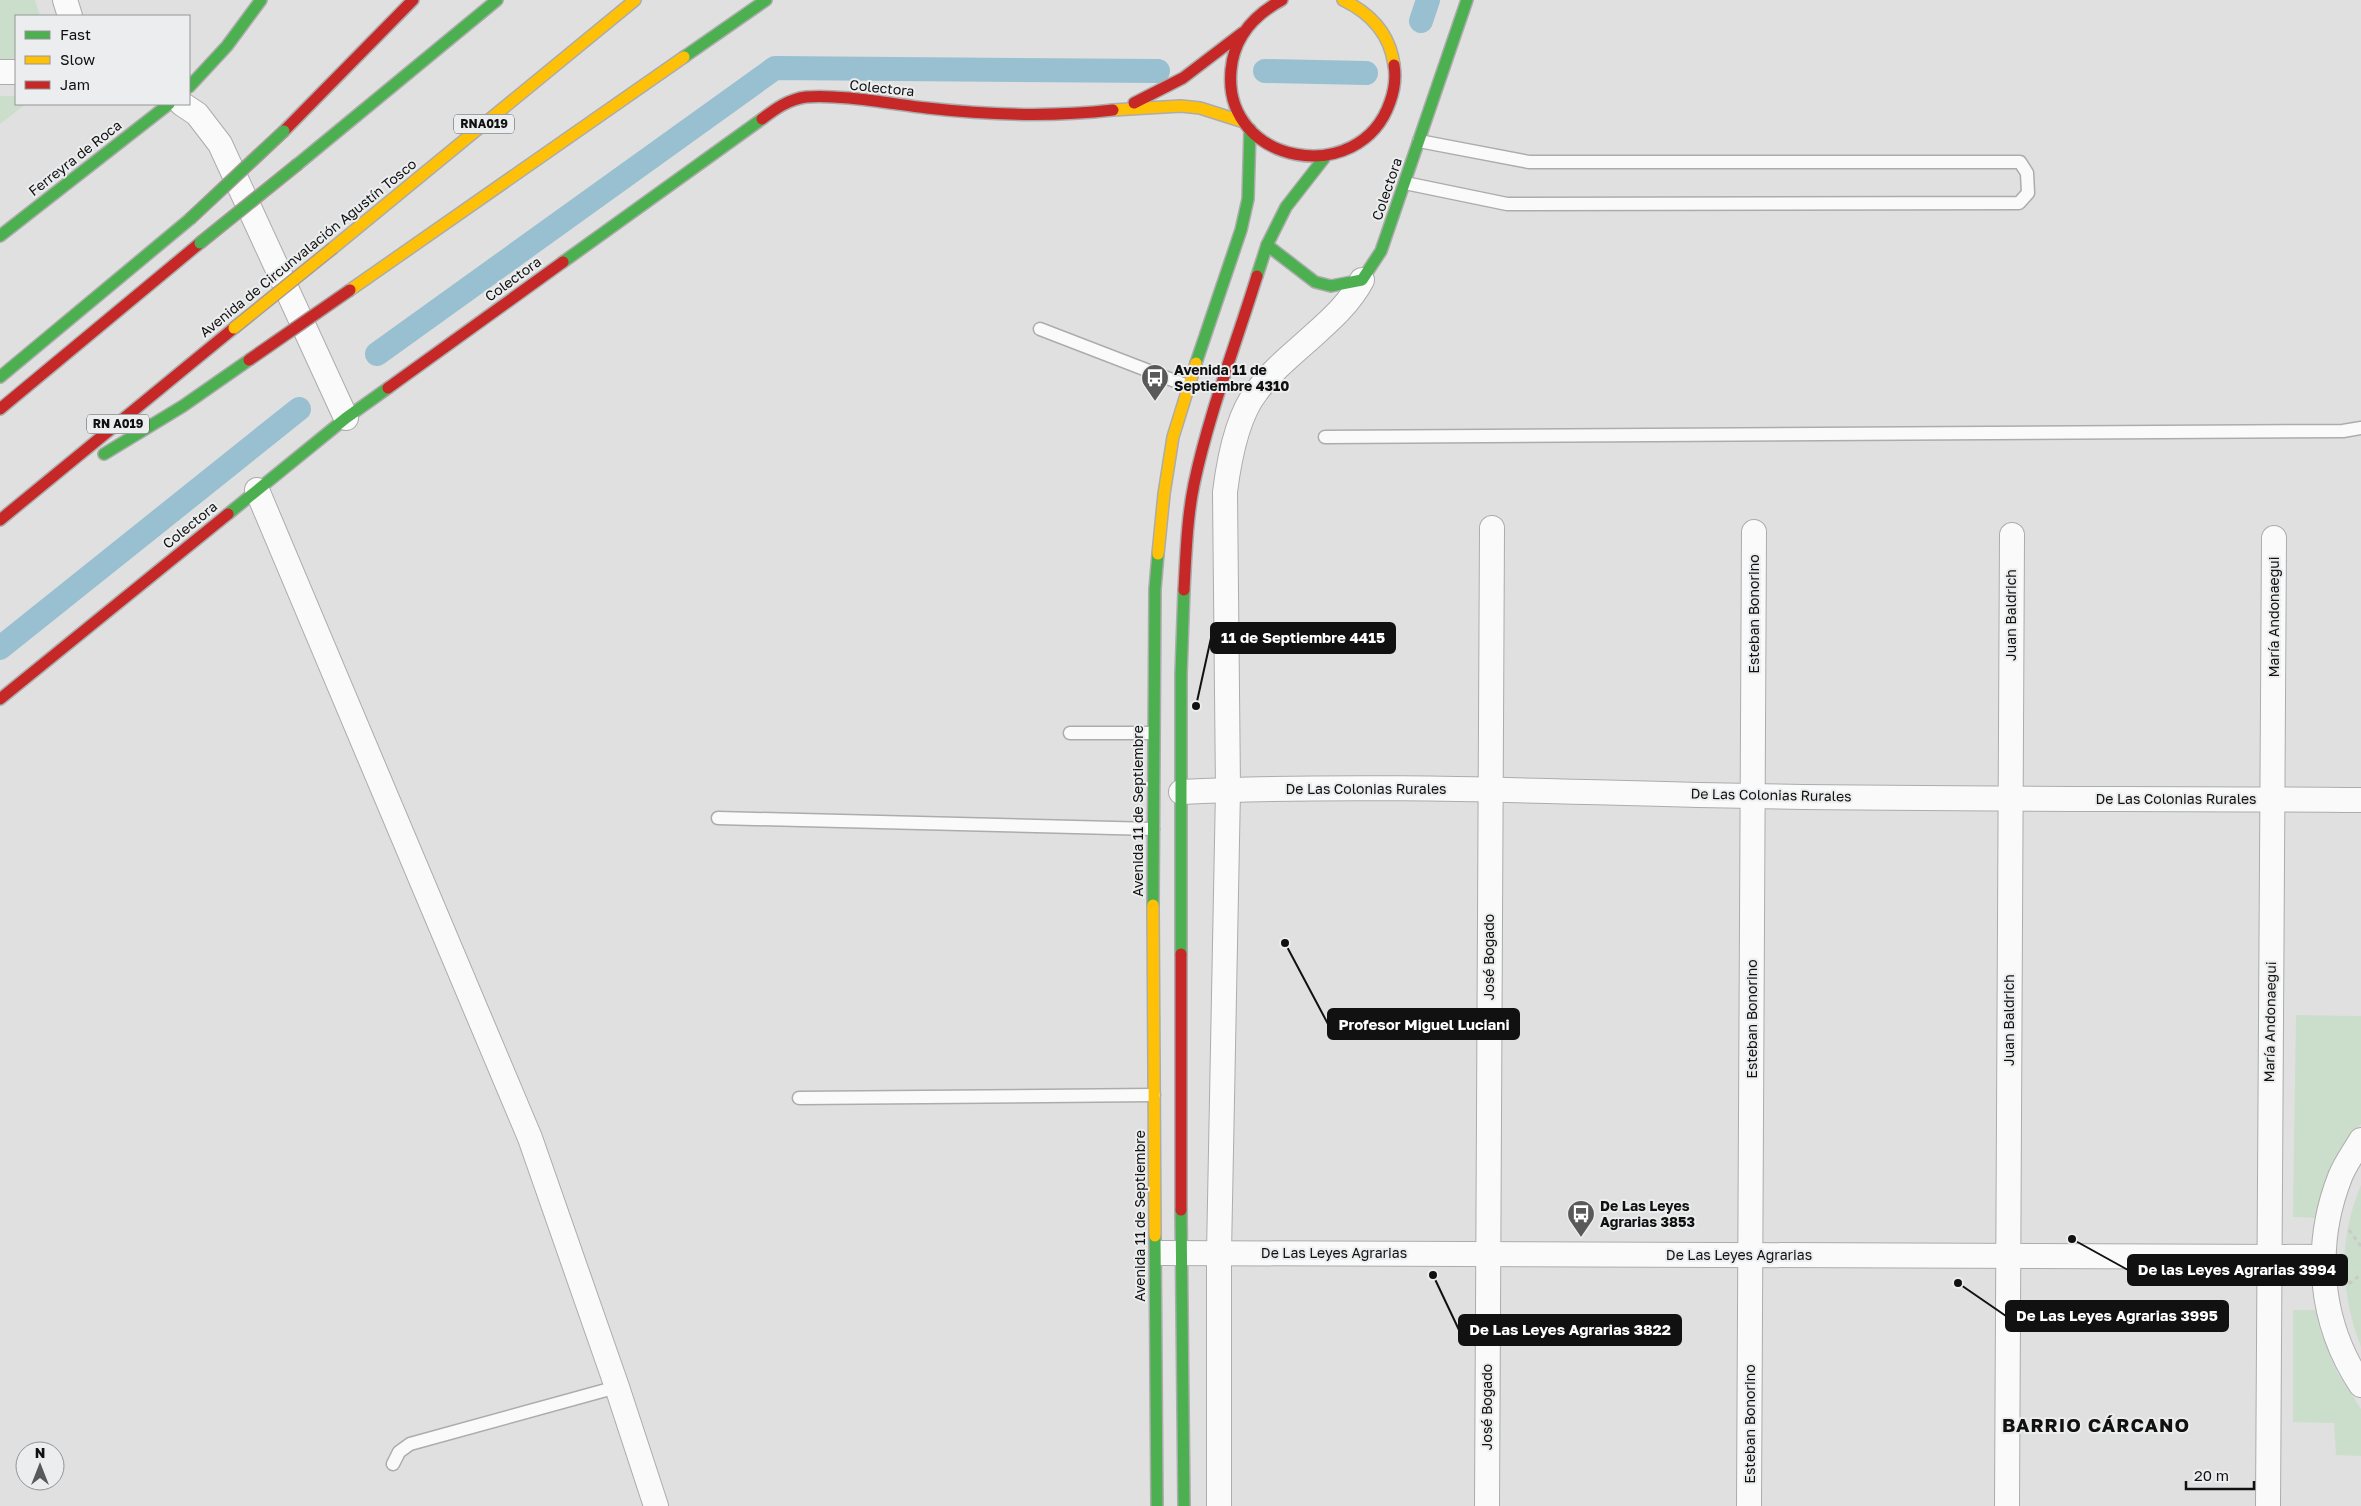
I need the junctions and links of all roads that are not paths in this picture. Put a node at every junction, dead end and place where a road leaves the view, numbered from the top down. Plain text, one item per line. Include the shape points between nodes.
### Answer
1 (65, 0) edge
2 (261, 0) edge
3 (413, 0) edge
4 (497, 0) edge
5 (635, 0) edge
6 (766, 0) edge
7 (1282, 0) edge
8 (1343, 0) edge
9 (1467, 0) edge
10 (70, 15) edge
11 (1384, 18) dead end
12 (1242, 33) junction
13 (1388, 44) junction
14 (0, 72) edge
15 (15, 72) edge
16 (190, 86) edge
17 (168, 105) edge
18 (184, 105) edge
19 (1122, 108) junction
20 (1247, 125) junction
21 (1420, 141) junction
22 (1325, 157) junction
23 (1405, 184) junction
24 (0, 236) edge
25 (1267, 245) junction
26 (1362, 280) junction
27 (234, 328) joint
28 (1040, 329) dead end
29 (0, 377) edge
30 (1188, 386) junction
31 (0, 409) edge
32 (346, 418) junction
33 (2361, 428) edge
34 (1325, 437) dead end
35 (258, 490) junction
36 (15, 507) junction
37 (0, 520) edge
38 (1492, 528) dead end
39 (1754, 532) dead end
40 (2012, 535) dead end
41 (2274, 538) dead end
42 (0, 699) edge
43 (1153, 732) junction
44 (1070, 733) dead end
45 (1490, 789) junction
46 (1228, 790) junction
47 (1180, 792) junction
48 (1753, 796) junction
49 (2010, 797) junction
50 (2273, 799) junction
51 (2361, 800) edge
52 (718, 818) dead end
53 (1153, 830) junction
54 (1154, 1095) junction
55 (799, 1098) dead end
56 (2361, 1140) edge
57 (1155, 1252) junction
58 (1181, 1252) junction
59 (1219, 1253) junction
60 (1488, 1254) junction
61 (1751, 1255) junction
62 (2008, 1256) junction
63 (2268, 1257) junction
64 (2323, 1257) junction
65 (2361, 1385) edge
66 (617, 1387) junction
67 (393, 1464) dead end
68 (656, 1506) edge
69 (1157, 1506) edge
70 (1184, 1506) edge
71 (1219, 1506) edge
72 (1487, 1506) edge
73 (1750, 1506) edge
74 (2006, 1506) edge
75 (2268, 1506) edge

1 - 10 street
2 - 16 main road via 227,46
3 - 29 main road, bridge via 190,219
4 - 31 main road, bridge
5 - 27 main road, Avenida de Circunvalación Agustín Tosco / RNA019, bridge
6 - 36 main road, bridge via 183,406
7 - 12 main road via 1261,12
8 - 13 main road via 1364,12
9 - 21 main road, Colectora
11 - 13 main road
12 - 19 main road, Colectora via 1183,78
12 - 20 main road via 1233,55 1230,79 1238,112
13 - 22 main road via 1395,81 1384,116 1359,143
14 - 15 street
17 - 24 main road, Ferreyra de Roca
18 - 32 street via 197,114 220,144
19 - 20 main road, Colectora via 1200,108
19 - 32 main road, Colectora via 1071,115 1019,114 805,97 781,105
20 - 22 main road via 1260,139 1284,152 1311,158
20 - 30 main road, Avenida 11 de Septiembre via 1248,199 1224,284
21 - 23 main road, Colectora
21 - 23 lane via 1529,162 2020,162 2027,173 2028,193 2019,203 1507,204
22 - 25 main road via 1286,207
23 - 26 main road, Colectora via 1381,251
25 - 26 main road via 1315,282 1331,286
25 - 47 main road via 1194,484 1186,541 1180,674
26 - 46 street via 1352,298 1280,365 1256,392 1239,427 1228,465 1225,492
27 - 36 main road, Avenida de Circunvalación Agustín Tosco / RN A019
28 - 30 lane
30 - 43 main road, Avenida 11 de Septiembre via 1174,437 1158,539
32 - 35 main road, Colectora
33 - 34 lane via 2342,431
35 - 42 main road, Colectora
35 - 66 street via 530,1138
36 - 37 main road, Avenida de Circunvalación Agustín Tosco / RN A019
38 - 45 street, José Bogado
39 - 48 street, Esteban Bonorino
40 - 49 street, Juan Baldrich
41 - 50 street, María Andonaegui
43 - 44 lane
43 - 53 main road, Avenida 11 de Septiembre
45 - 46 street, De Las Colonias Rurales
45 - 48 street, De Las Colonias Rurales
45 - 60 street, José Bogado
46 - 47 street, De Las Colonias Rurales
46 - 59 street
47 - 58 main road
48 - 49 street, De Las Colonias Rurales
48 - 61 street, Esteban Bonorino
49 - 50 street, De Las Colonias Rurales
49 - 62 street, Juan Baldrich
50 - 51 street, De Las Colonias Rurales
50 - 63 street, María Andonaegui
52 - 53 lane
53 - 54 main road, Avenida 11 de Septiembre
54 - 55 lane
54 - 57 main road, Avenida 11 de Septiembre
56 - 64 street via 2338,1183 2328,1216
57 - 58 street, De Las Leyes Agrarias
57 - 69 main road, Avenida 11 de Septiembre
58 - 59 street, De Las Leyes Agrarias
58 - 70 main road
59 - 60 street, De Las Leyes Agrarias
59 - 71 street
60 - 61 street, De Las Leyes Agrarias
60 - 72 street, José Bogado
61 - 62 street, De Las Leyes Agrarias
61 - 73 street, Esteban Bonorino
62 - 63 street, De Las Leyes Agrarias
62 - 74 street, Juan Baldrich
63 - 64 street, De Las Leyes Agrarias
63 - 75 street, María Andonaegui
64 - 65 street via 2325,1296 2334,1333
66 - 67 lane via 410,1444 399,1452
66 - 68 street

